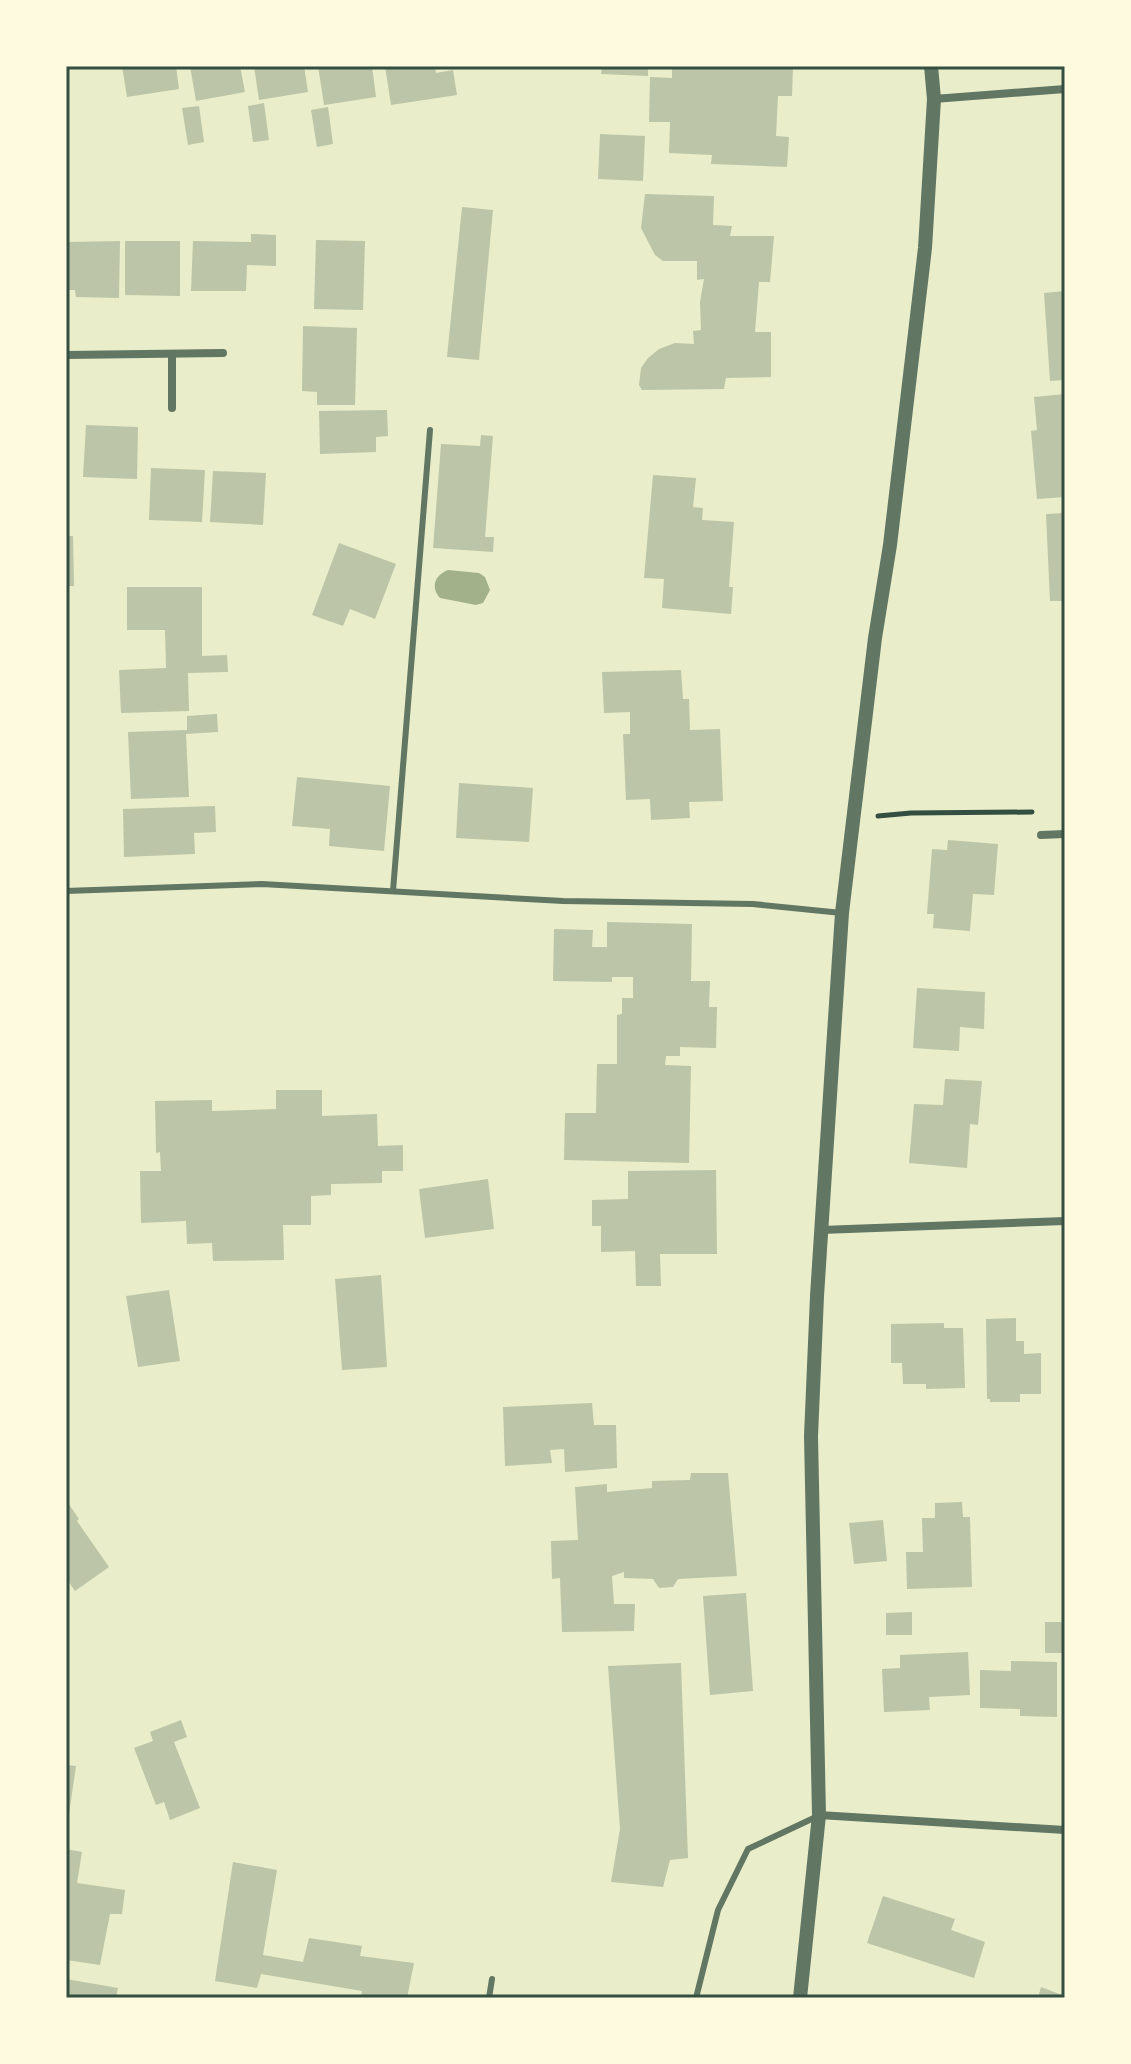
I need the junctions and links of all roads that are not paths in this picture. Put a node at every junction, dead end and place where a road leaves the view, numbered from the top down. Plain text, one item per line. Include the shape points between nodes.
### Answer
1 (931, 66) edge
2 (1065, 89) edge
3 (934, 99) junction
4 (223, 353) dead end
5 (172, 354) junction
6 (66, 355) edge
7 (172, 408) dead end
8 (430, 430) dead end
9 (1065, 834) edge
10 (1041, 835) dead end
11 (66, 891) edge
12 (393, 891) junction
13 (842, 913) junction
14 (1065, 1221) edge
15 (821, 1230) junction
16 (819, 1815) junction
17 (1065, 1830) edge
18 (492, 1979) dead end
19 (489, 1998) edge
20 (696, 1998) edge
21 (800, 1998) edge

1 - 3 street
2 - 3 street
3 - 13 street via 925,248
4 - 5 street
5 - 6 street
5 - 7 street
8 - 12 lane
9 - 10 street
11 - 12 lane via 262,884
12 - 13 lane via 753,904
13 - 15 street
14 - 15 street
15 - 16 street via 811,1436
16 - 17 street
16 - 20 lane via 748,1849 718,1910
16 - 21 street
18 - 19 lane

